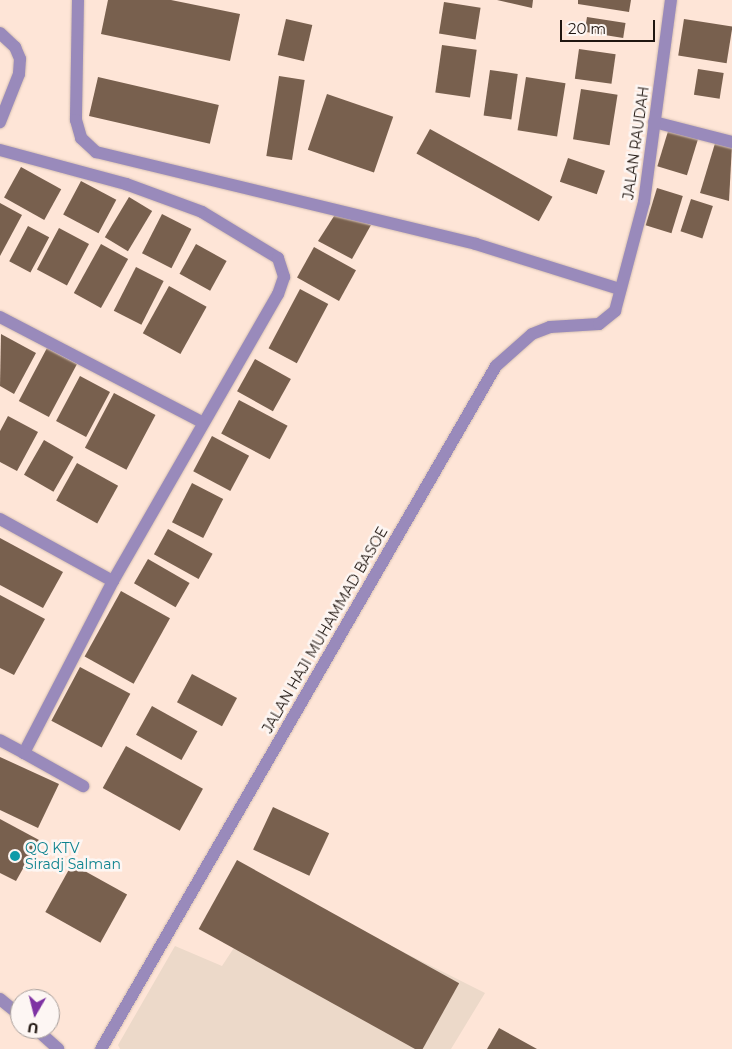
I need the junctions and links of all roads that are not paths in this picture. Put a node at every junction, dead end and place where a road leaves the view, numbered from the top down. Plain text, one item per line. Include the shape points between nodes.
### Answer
1 (78, 0) edge
2 (671, 0) edge
3 (0, 33) edge
4 (0, 122) edge
5 (654, 122) junction
6 (732, 142) edge
7 (0, 150) edge
8 (620, 289) junction
9 (0, 317) edge
10 (202, 422) junction
11 (0, 519) edge
12 (113, 581) junction
13 (0, 740) edge
14 (24, 753) junction
15 (83, 786) dead end
16 (0, 999) edge
17 (10, 1007) edge
18 (47, 1039) edge
19 (58, 1049) edge
20 (102, 1049) edge

1 - 8 street via 76,120 81,138 96,152 476,244
2 - 5 street, JALAN RAUDAH
3 - 4 street via 15,47 20,60 19,74
5 - 6 street
5 - 8 street, JALAN RAUDAH via 644,202
7 - 10 street via 171,199 234,229 278,258 283,270 282,286
8 - 20 street, JALAN HAJI MUHAMMAD BASOE via 615,311 608,321 550,327 532,334 511,349 483,385
9 - 10 street
10 - 12 street
11 - 12 street
12 - 14 street
13 - 14 street
14 - 15 street
16 - 17 street
18 - 19 street

